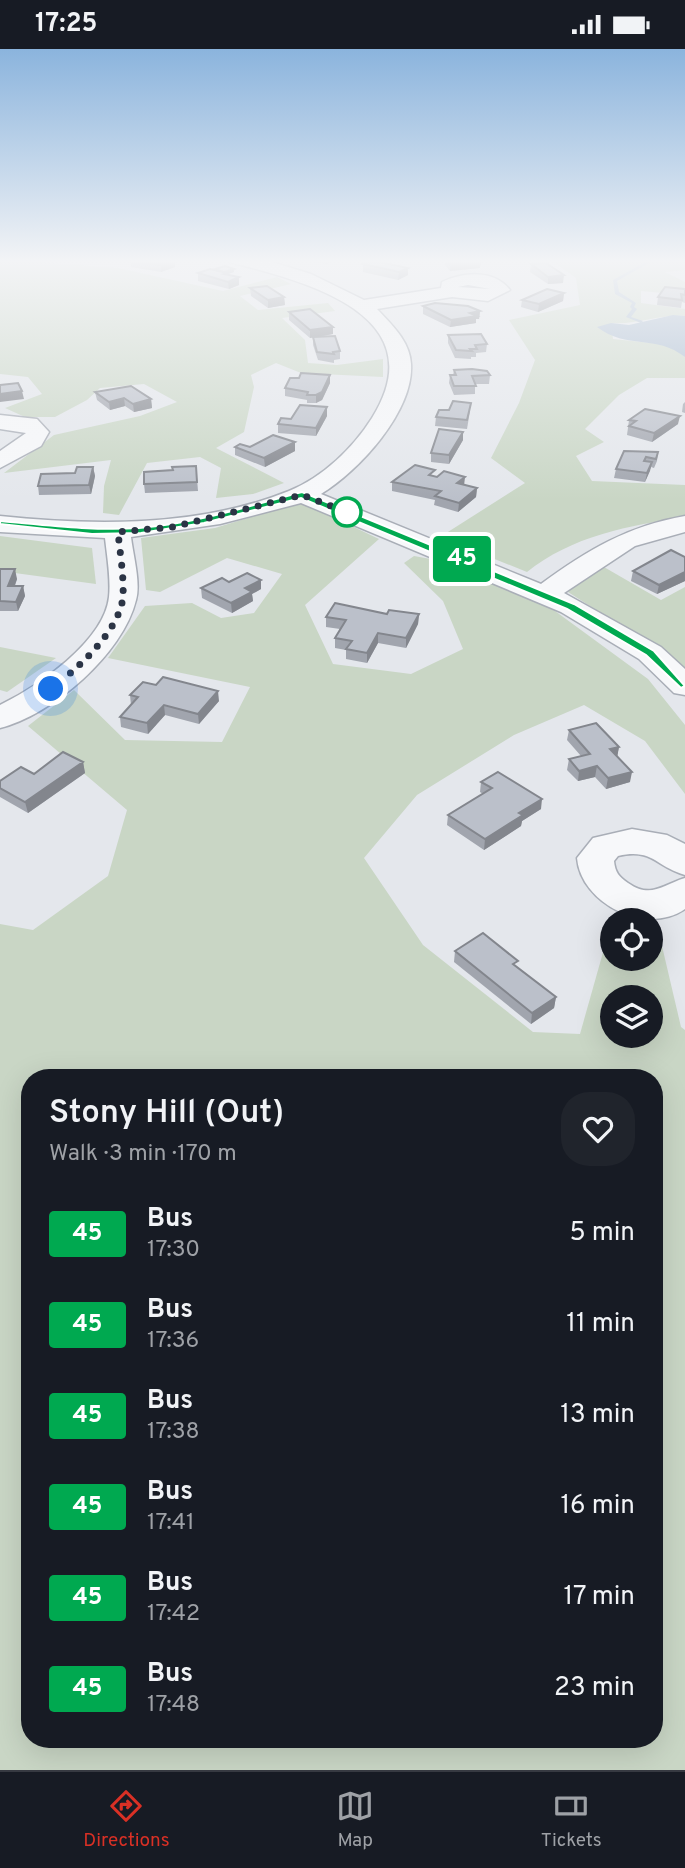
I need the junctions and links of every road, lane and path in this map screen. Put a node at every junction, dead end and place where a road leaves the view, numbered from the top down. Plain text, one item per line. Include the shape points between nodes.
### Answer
1 (393, 339) edge
2 (0, 422) edge
3 (4, 456) edge
4 (302, 495) junction
5 (0, 524) edge
6 (685, 524) edge
7 (118, 532) junction
8 (544, 595) junction
9 (685, 686) edge
10 (0, 718) edge
11 (685, 863) edge
12 (685, 891) edge

1 - 4 street via 403,366 399,392 380,425 345,466
2 - 3 street via 29,424 38,432 33,441
4 - 7 street via 173,527
4 - 8 street
5 - 7 street
6 - 8 street via 659,527 605,548
7 - 10 street via 123,599 110,629 81,666 35,700
8 - 9 street via 650,653
11 - 12 street via 651,843 622,842 600,853 595,862 595,872 610,892 640,904 671,901

